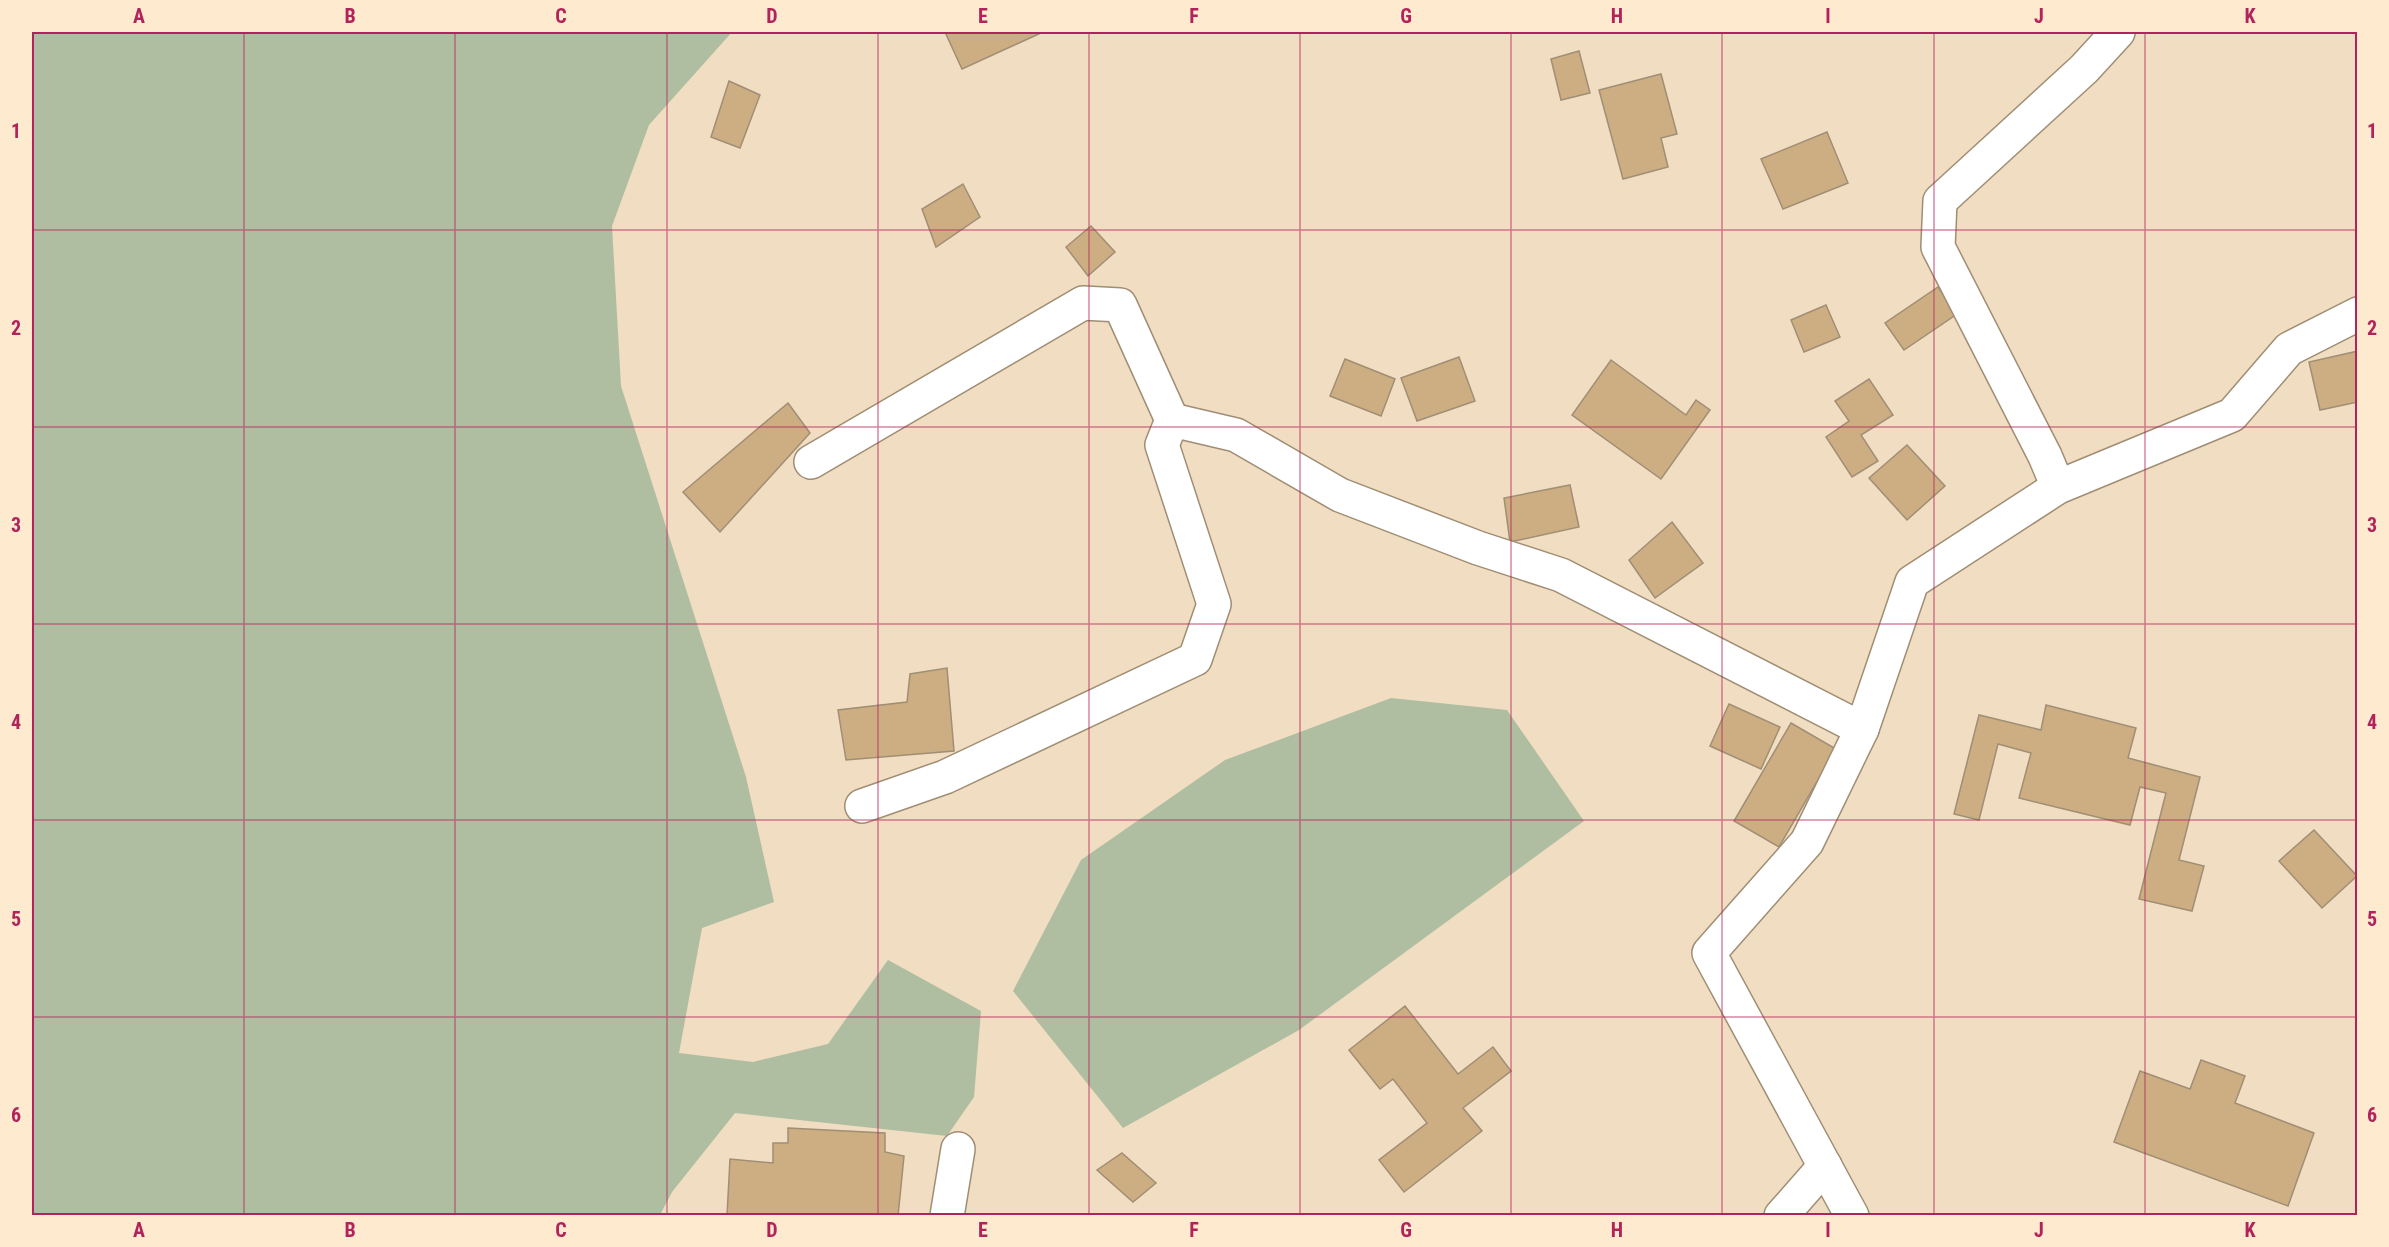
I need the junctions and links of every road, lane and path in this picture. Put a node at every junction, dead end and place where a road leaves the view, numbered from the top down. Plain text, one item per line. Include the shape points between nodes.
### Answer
1 (2118, 32) edge
2 (2358, 314) edge
3 (1172, 420) junction
4 (811, 462) dead end
5 (2058, 487) junction
6 (1862, 729) junction
7 (862, 806) dead end
8 (958, 1149) dead end
9 (1825, 1166) junction
10 (947, 1215) edge
11 (1781, 1215) edge
12 (1852, 1215) edge

1 - 5 street via 2084,69 1940,201 1938,246
2 - 5 street via 2289,349 2232,415
3 - 4 street via 1120,305 1083,303
3 - 6 street via 1236,435 1340,495 1561,575
3 - 7 street via 1162,445 1214,604 1196,659 945,777
5 - 6 street via 1912,582
6 - 9 street via 1808,842 1709,953
8 - 10 street
9 - 11 street
9 - 12 street

